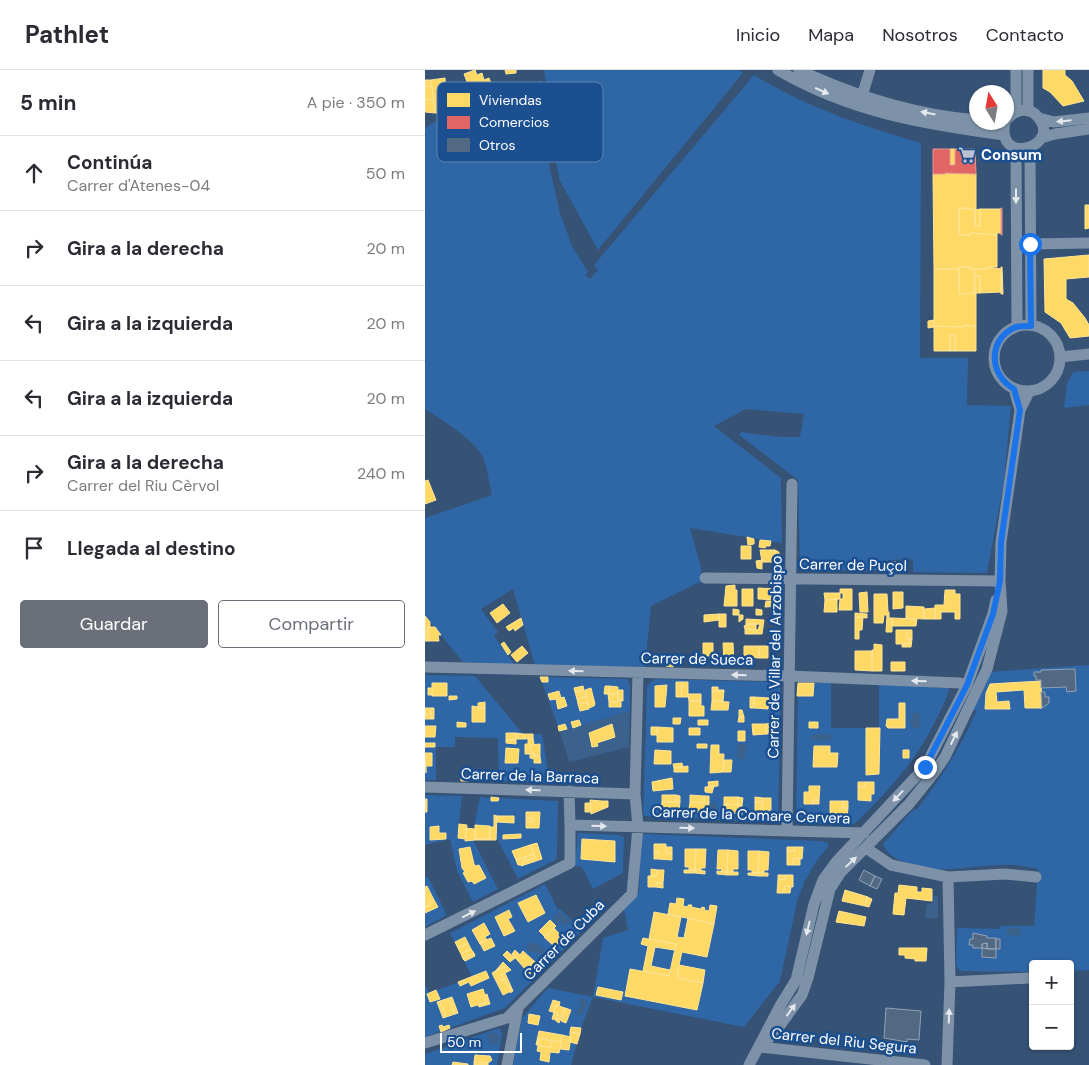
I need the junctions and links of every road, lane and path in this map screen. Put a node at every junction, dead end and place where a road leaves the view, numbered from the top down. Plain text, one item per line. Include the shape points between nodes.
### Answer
1 (778, 70) edge
2 (799, 70) edge
3 (870, 70) edge
4 (1016, 70) edge
5 (1028, 70) edge
6 (861, 96) junction
7 (1028, 111) junction
8 (1016, 112) joint
9 (1039, 118) junction
10 (1089, 118) edge
11 (969, 119) edge
12 (1089, 129) edge
13 (1005, 130) edge
14 (1004, 135) junction
15 (1041, 138) junction
16 (1016, 148) junction
17 (1030, 148) junction
18 (1089, 243) edge
19 (1030, 244) junction
20 (1031, 326) junction
21 (1017, 327) junction
22 (1089, 354) edge
23 (1059, 357) junction
24 (1014, 389) junction
25 (1029, 392) junction
26 (1020, 410) junction
27 (792, 484) dead end
28 (705, 578) dead end
29 (791, 579) junction
30 (1000, 581) junction
31 (425, 667) edge
32 (638, 673) junction
33 (789, 676) junction
34 (967, 685) junction
35 (425, 787) edge
36 (569, 792) junction
37 (635, 794) junction
38 (570, 825) junction
39 (638, 827) junction
40 (787, 831) junction
41 (864, 833) junction
42 (866, 848) junction
43 (1036, 876) dead end
44 (948, 877) junction
45 (425, 936) edge
46 (1029, 978) dead end
47 (950, 982) junction
48 (518, 1007) junction
49 (425, 1043) edge
50 (760, 1047) junction
51 (507, 1065) edge
52 (749, 1065) edge
53 (925, 1065) edge
54 (947, 1065) edge

1 -> 14 street via 865,109 925,123
2 - 6 street
3 - 6 street
4 - 8 street
5 - 7 street
11 -> 6 street via 923,112
7 - 8 street
7 - 9 street
10 -> 9 street via 1054,122
9 - 15 street via 1043,126
12 - 15 street
13 - 14 street
14 - 16 street
15 - 17 street
16 - 17 street
16 -> 21 street
17 - 19 street
18 - 19 street
19 - 20 street
20 - 21 street
20 - 23 street via 1052,336 1058,346
21 - 24 street via 1002,337 996,346 994,360 997,373
22 - 23 street
23 - 25 street via 1057,374 1052,381
24 - 25 street
24 - 26 street
25 - 26 street
26 - 30 street via 1001,542
27 - 29 street, Carrer de Villar del Arzobispo
28 - 29 street, Carrer de Puçol
29 - 30 street, Carrer de Puçol
29 - 33 street, Carrer de Villar del Arzobispo
30 - 34 street via 993,614
42 -> 30 street via 909,804 945,757 987,670 1002,611
32 -> 31 street, Carrer de Sueca
33 -> 32 street, Carrer de Sueca
32 - 37 street, Carrer de Cuba
34 -> 33 street, Carrer de Sueca
33 - 40 street, Carrer de Villar del Arzobispo
34 -> 41 street via 925,767
36 -> 35 street, Carrer de la Barraca
36 - 37 street, Carrer de la Barraca
36 - 38 street
37 - 39 street, Carrer de Cuba
38 -> 39 street, Carrer de la Comare Cervera
45 -> 38 street via 570,863
39 -> 40 street, Carrer de la Comare Cervera
39 - 48 street, Carrer de Cuba via 632,894
40 - 41 street, Carrer de la Comare Cervera
41 -> 50 street via 823,880 814,904 797,980 779,1006
42 - 44 street via 891,866
50 -> 42 street via 802,995 830,889 841,872
43 - 44 street
44 - 47 street
46 - 47 street
54 -> 47 street
48 - 49 street, Carrer de Cuba via 507,1018
48 - 51 street
50 - 52 street
50 - 53 street, Carrer del Riu Segura

